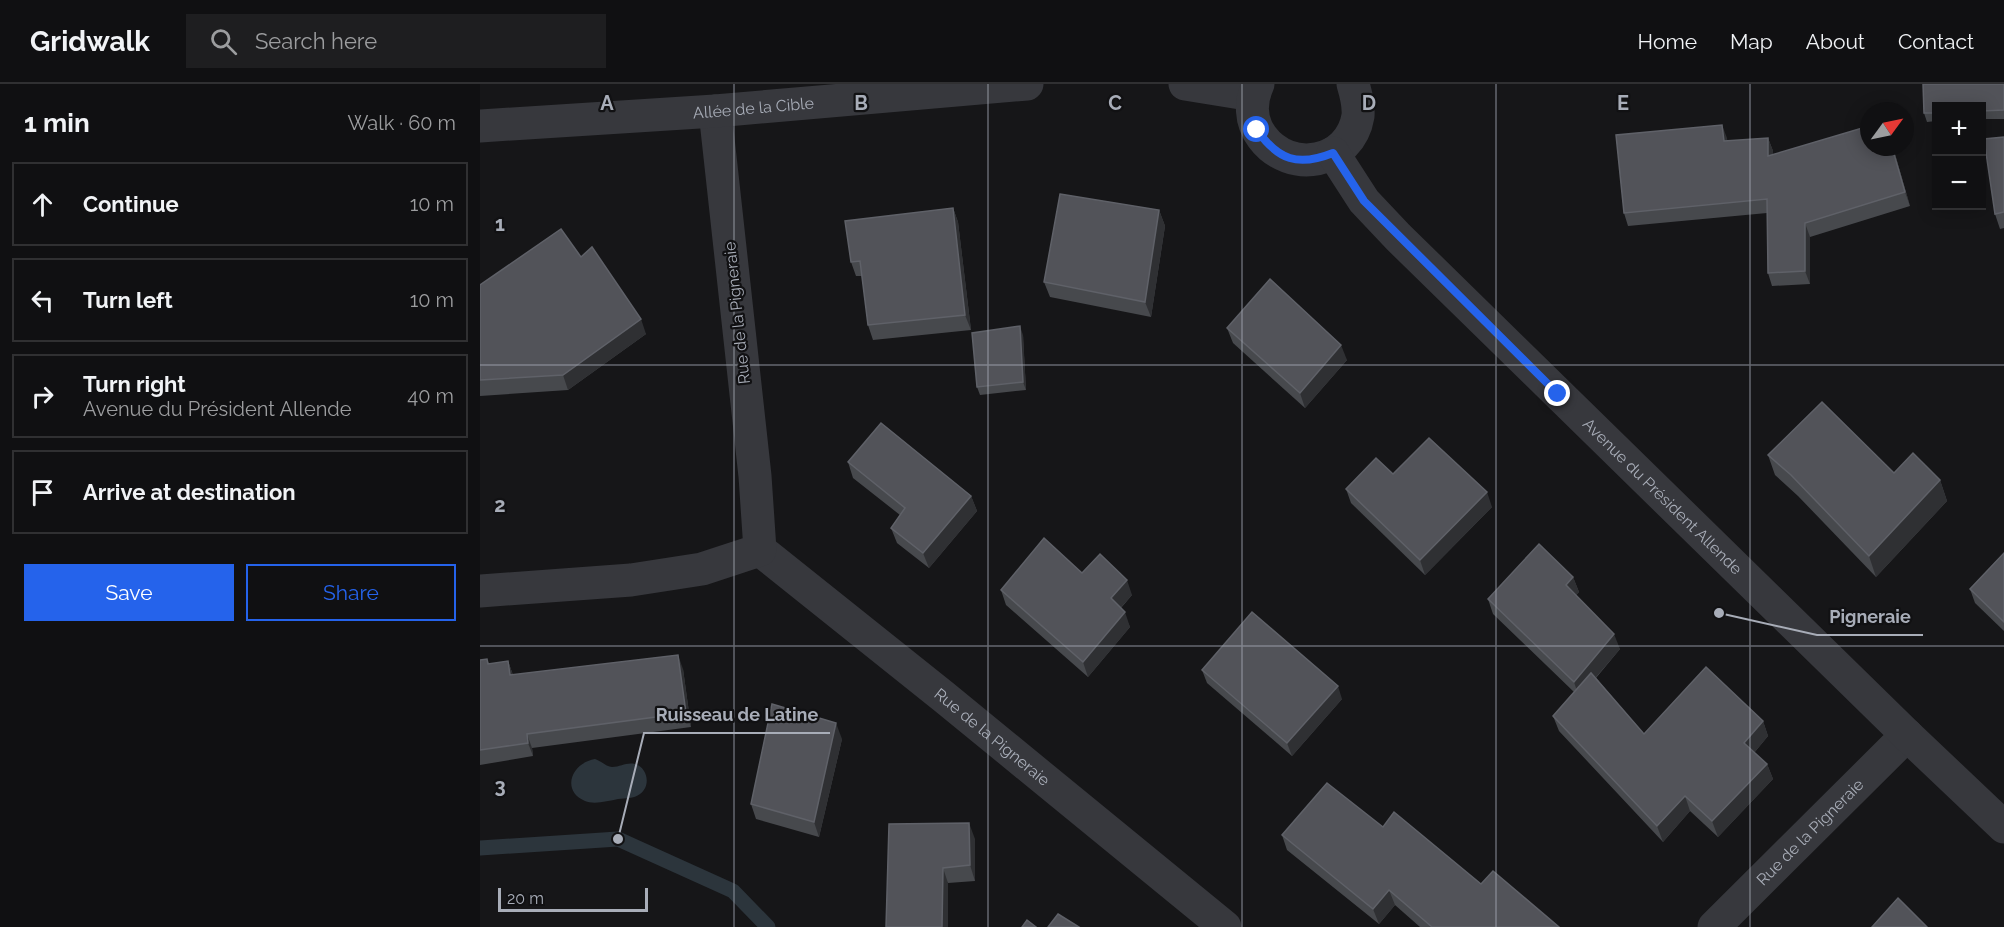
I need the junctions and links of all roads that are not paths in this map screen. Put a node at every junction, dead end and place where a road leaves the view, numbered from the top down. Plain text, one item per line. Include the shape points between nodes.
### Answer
1 (1027, 84) edge
2 (1185, 84) edge
3 (1353, 84) edge
4 (1256, 90) edge
5 (715, 111) junction
6 (480, 126) edge
7 (1333, 153) junction
8 (760, 550) junction
9 (480, 591) edge
10 (1907, 735) junction
11 (2004, 827) edge
12 (1225, 927) edge
13 (1714, 927) edge

1 - 5 street, Allée de la Cible
2 - 4 street
3 - 7 street via 1358,107 1354,130
4 - 7 street via 1252,113 1257,130 1268,145 1282,156 1299,160 1316,160
5 - 6 street, Allée de la Cible
5 - 8 street, Rue de la Pigneraie
7 - 10 street, Avenue du Président Allende via 1364,201 1398,237
8 - 9 street via 702,569 631,580
8 - 12 street, Rue de la Pigneraie
10 - 11 street, Avenue du Président Allende
10 - 13 street, Rue de la Pigneraie

